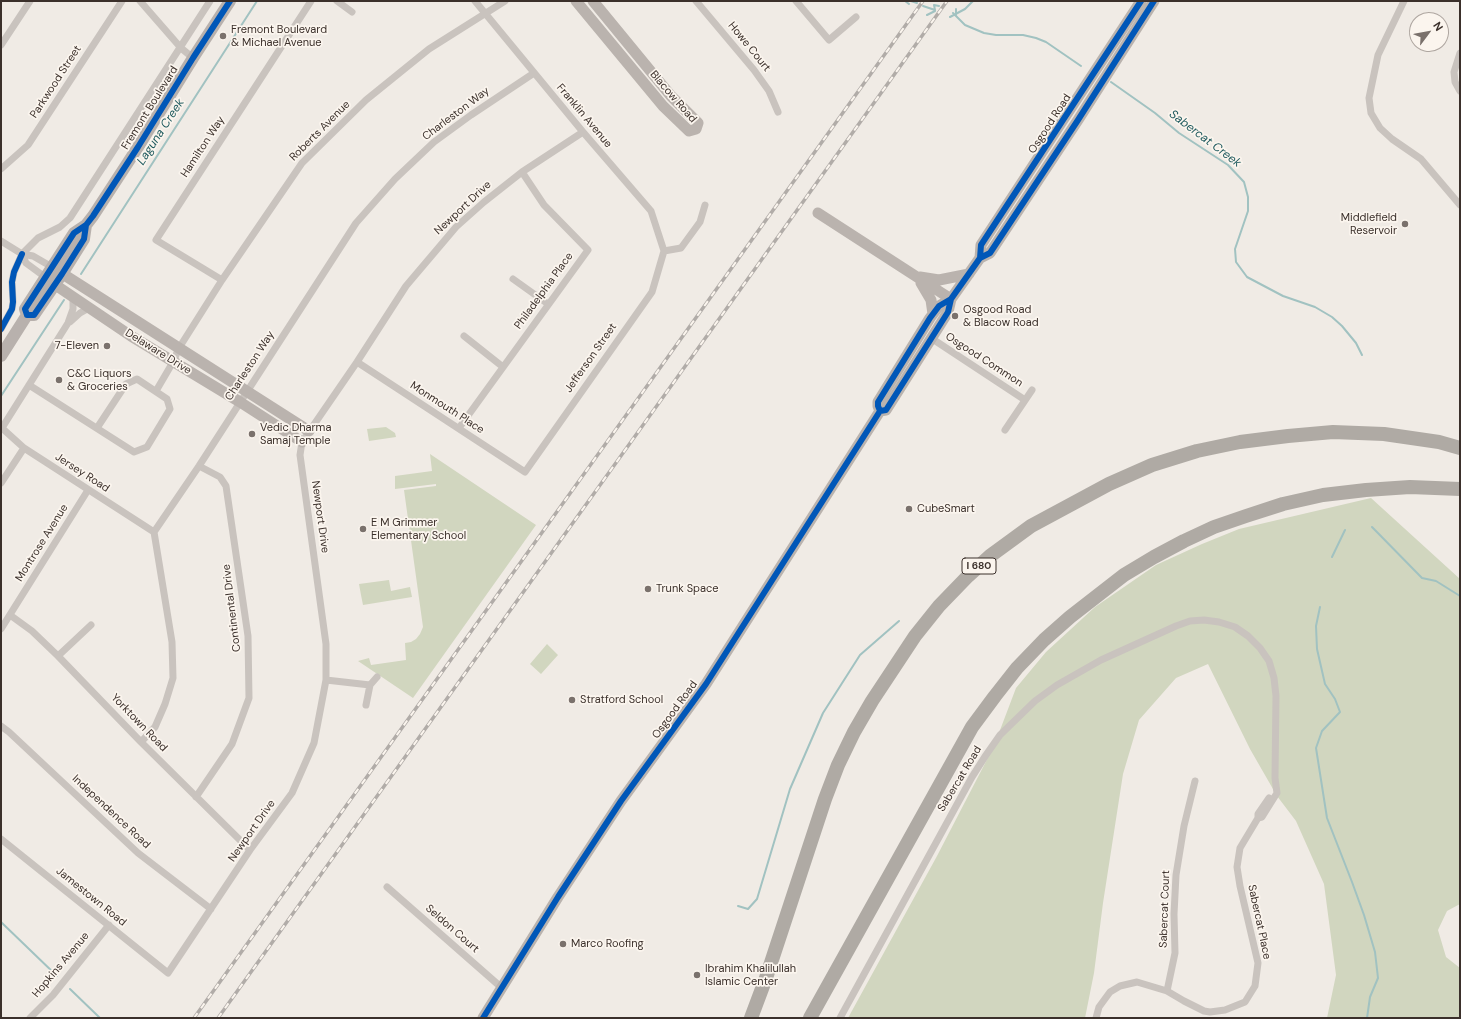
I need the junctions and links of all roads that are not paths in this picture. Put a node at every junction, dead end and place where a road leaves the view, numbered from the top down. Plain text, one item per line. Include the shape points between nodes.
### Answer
1 (30, 1) edge
2 (122, 1) edge
3 (140, 1) edge
4 (210, 1) edge
5 (230, 1) edge
6 (311, 1) edge
7 (337, 1) edge
8 (475, 1) edge
9 (505, 1) edge
10 (576, 1) edge
11 (593, 1) edge
12 (696, 1) edge
13 (796, 1) edge
14 (1141, 1) edge
15 (1154, 1) edge
16 (1404, 1) edge
17 (352, 12) dead end
18 (485, 14) junction
19 (856, 17) dead end
20 (1129, 29) junction
21 (1, 45) edge
22 (180, 48) junction
23 (1460, 53) edge
24 (193, 58) junction
25 (534, 73) junction
26 (1100, 74) junction
27 (1460, 91) edge
28 (778, 112) dead end
29 (583, 132) junction
30 (1039, 158) junction
31 (1, 169) edge
32 (522, 172) junction
33 (1029, 193) junction
34 (705, 205) dead end
35 (1460, 206) edge
36 (818, 213) dead end
37 (1, 241) edge
38 (664, 251) junction
39 (22, 254) junction
40 (980, 258) junction
41 (57, 270) junction
42 (969, 274) junction
43 (917, 277) junction
44 (512, 278) dead end
45 (222, 280) junction
46 (50, 281) junction
47 (73, 298) junction
48 (951, 299) junction
49 (548, 304) junction
50 (89, 308) junction
51 (933, 314) junction
52 (68, 323) junction
53 (1, 328) edge
54 (464, 336) dead end
55 (931, 338) junction
56 (178, 348) junction
57 (1, 356) edge
58 (173, 362) junction
59 (357, 362) junction
60 (503, 367) junction
61 (30, 385) junction
62 (1032, 390) dead end
63 (156, 391) junction
64 (247, 392) junction
65 (1025, 400) junction
66 (240, 402) junction
67 (880, 411) junction
68 (2, 428) edge
69 (97, 428) junction
70 (459, 428) junction
71 (1005, 430) dead end
72 (309, 431) junction
73 (302, 442) junction
74 (24, 448) junction
75 (1460, 448) edge
76 (199, 466) junction
77 (525, 472) joint
78 (1, 483) edge
79 (1460, 489) edge
80 (88, 490) junction
81 (154, 532) junction
82 (10, 615) junction
83 (91, 625) dead end
84 (1176, 626) joint
85 (1, 629) edge
86 (58, 656) junction
87 (377, 677) dead end
88 (326, 680) junction
89 (370, 685) junction
90 (366, 705) dead end
91 (1, 726) edge
92 (141, 742) junction
93 (1195, 781) dead end
94 (196, 797) junction
95 (1, 839) edge
96 (250, 850) junction
97 (387, 888) dead end
98 (211, 909) junction
99 (109, 925) junction
100 (168, 973) joint
101 (502, 988) junction
102 (1167, 991) junction
103 (30, 1018) edge
104 (483, 1018) edge
105 (751, 1018) edge
106 (810, 1018) edge
107 (840, 1018) edge
108 (1096, 1018) edge

1 - 21 street
2 - 31 street, Parkwood Street via 28,145
3 - 22 street
4 - 22 street, Fremont Boulevard
5 - 24 main road, Fremont Boulevard
6 - 45 street, Hamilton Way via 156,240
7 - 17 street
8 - 18 street, Franklin Avenue
9 - 18 street, Roberts Avenue
10 - 11 main road, Blacow Road via 663,106 689,131 696,129 698,123 671,96
12 - 28 street, Howe Court via 758,75 769,91
13 - 19 street via 829,40
14 - 20 main road, Osgood Road
15 - 20 main road, Osgood Road
16 - 35 street via 1378,55 1369,98 1371,113 1380,128 1421,159
18 - 25 street, Franklin Avenue
18 - 45 street, Roberts Avenue via 423,54 366,100 302,163
20 - 26 main road, Osgood Road
22 - 24 street
22 - 39 street, Fremont Boulevard via 70,218 60,227 38,238
23 - 27 street via 1454,72 1455,82
24 - 41 main road, Fremont Boulevard via 86,225 74,233
25 - 29 street, Franklin Avenue
25 - 64 street, Charleston Way via 434,142 395,179 356,223
26 - 30 main road, Osgood Road
26 - 33 main road, Osgood Road via 1078,120
29 - 32 street, Newport Drive
29 - 38 street, Franklin Avenue via 651,211
30 - 33 main road via 1041,163 1028,187
30 - 40 main road, Osgood Road via 981,245
32 - 49 street, Philadelphia Place via 544,205 588,250
32 - 59 street, Newport Drive via 456,227 433,253 406,286
33 - 40 main road, Osgood Road via 990,253
34 - 38 street via 700,222 681,248
36 - 43 main road
37 - 39 street, Delaware Drive
38 - 77 street, Jefferson Street via 652,292
39 - 41 street, Delaware Drive via 33,256
39 - 46 street, Delaware Drive via 26,263
39 - 53 street, Fremont Boulevard via 12,282 12,309
40 - 42 main road, Osgood Road
41 - 46 main road, Fremont Boulevard
41 - 56 main road, Delaware Drive
42 - 43 main road via 939,280
42 - 48 main road, Osgood Road
43 - 48 main road
43 - 51 main road via 928,294
44 - 49 street
45 - 56 street, Roberts Avenue
46 - 47 main road, Delaware Drive
46 - 57 main road, Fremont Boulevard via 25,309 27,315
47 - 50 main road, Delaware Drive
47 - 52 street via 73,309
48 - 51 main road, Osgood Road via 939,306
48 - 55 main road, Osgood Road via 948,312
49 - 60 street, Philadelphia Place
50 - 52 street
50 - 58 main road, Delaware Drive
51 - 67 main road, Osgood Road via 878,402
52 - 61 street
54 - 60 street
55 - 65 street, Osgood Common
55 - 67 main road, Osgood Road via 886,410
56 - 58 street, Roberts Avenue
56 - 64 main road, Delaware Drive
58 - 63 street, Roberts Avenue
58 - 66 main road, Delaware Drive
59 - 70 street, Monmouth Place
59 - 72 street, Newport Drive
60 - 70 street, Philadelphia Place
61 - 68 street
61 - 69 street
62 - 65 street, Osgood Common
63 - 69 street via 137,379 126,384
63 - 69 street via 166,399 170,409 147,447 134,452
64 - 66 street, Charleston Way
64 - 72 main road, Delaware Drive
65 - 71 street, Osgood Common
66 - 73 main road, Delaware Drive
66 - 76 street, Charleston Way
67 - 101 main road, Osgood Road via 706,684 621,801
68 - 74 street, Jersey Road
70 - 77 street, Monmouth Place
72 - 73 street, Newport Drive
73 - 88 street, Newport Drive via 300,455 326,644
74 - 78 street
74 - 80 street, Jersey Road
75 - 105 highway, I 680 via 1440,442 1384,434 1334,432 1240,442 1197,451 1152,465 1109,484 1031,526 990,556 939,606 915,636 854,732 825,799
76 - 81 street, Charleston Way
76 - 94 street, Continental Drive via 220,477 226,486 248,636 248,698 232,744
79 - 106 highway via 1410,487 1323,495 1246,516 1190,538 1154,557 1124,575 1070,616 1018,668 972,727
80 - 81 street, Jersey Road
80 - 82 street, Montrose Avenue
81 - 92 street via 172,642 173,678 155,727
82 - 85 street, Montrose Avenue
82 - 86 street, Yorktown Road via 32,631
83 - 86 street
84 - 102 street, Sabercat Place via 1204,620 1235,627 1248,636 1269,661 1276,696 1277,791 1258,814 1240,848 1237,867 1258,963 1255,986 1245,1002 1225,1010 1210,1012
84 - 107 street, Sabercat Road via 1101,660 1057,685 1035,701 1000,736 972,777
86 - 92 street, Yorktown Road
87 - 89 street
88 - 89 street
88 - 96 street, Newport Drive via 314,743 305,765 292,793
89 - 90 street
91 - 98 street, Independence Road via 138,853
92 - 94 street, Yorktown Road
93 - 102 street, Sabercat Court via 1176,875 1175,953
94 - 96 street, Yorktown Road
95 - 99 street, Jamestown Road
96 - 98 street, Newport Drive
97 - 101 street, Seldon Court
98 - 100 street, Newport Drive
99 - 100 street, Jamestown Road
99 - 103 street, Hopkins Avenue via 53,995
101 - 104 main road, Osgood Road
102 - 108 street, Sabercat Place via 1137,982 1120,986 1110,992 1099,1006

